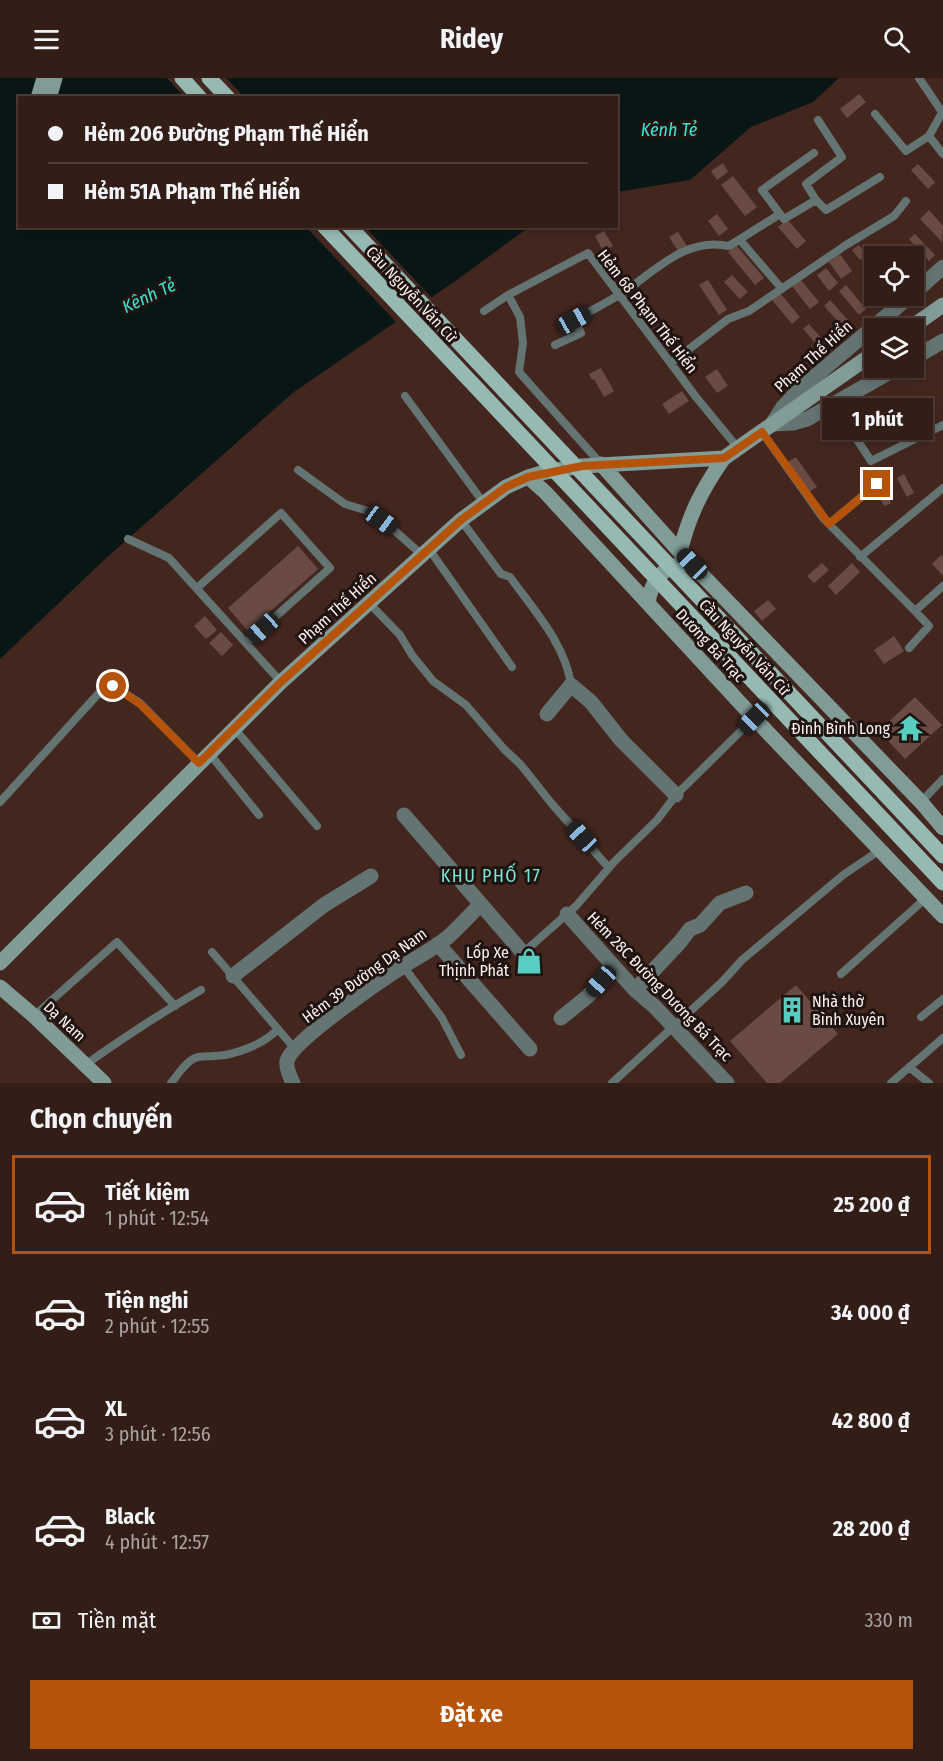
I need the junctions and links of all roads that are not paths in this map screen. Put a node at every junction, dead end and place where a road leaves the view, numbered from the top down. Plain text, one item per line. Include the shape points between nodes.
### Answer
1 (44, 78) edge
2 (55, 78) edge
3 (182, 78) edge
4 (209, 78) edge
5 (919, 78) edge
6 (39, 96) edge
7 (50, 96) edge
8 (197, 96) edge
9 (226, 96) edge
10 (942, 112) edge
11 (875, 114) dead end
12 (818, 120) dead end
13 (930, 136) junction
14 (814, 153) dead end
15 (943, 154) edge
16 (880, 177) dead end
17 (816, 200) junction
18 (906, 201) dead end
19 (780, 214) junction
20 (326, 228) edge
21 (351, 228) edge
22 (740, 240) junction
23 (943, 267) edge
24 (924, 284) edge
25 (782, 289) junction
26 (508, 295) junction
27 (620, 295) junction
28 (898, 306) edge
29 (939, 308) edge
30 (484, 311) dead end
31 (924, 318) edge
32 (943, 341) edge
33 (555, 345) dead end
34 (924, 352) edge
35 (864, 360) edge
36 (671, 363) junction
37 (880, 378) edge
38 (405, 396) dead end
39 (834, 404) junction
40 (943, 425) edge
41 (767, 428) junction
42 (738, 448) junction
43 (724, 458) junction
44 (601, 464) junction
45 (298, 470) dead end
46 (528, 477) junction
47 (877, 484) dead end
48 (943, 489) edge
49 (483, 502) junction
50 (461, 520) junction
51 (829, 524) junction
52 (128, 539) dead end
53 (426, 552) junction
54 (680, 552) junction
55 (860, 556) junction
56 (692, 564) junction
57 (943, 586) edge
58 (197, 588) junction
59 (369, 603) junction
60 (648, 603) junction
61 (915, 611) junction
62 (246, 643) junction
63 (909, 648) dead end
64 (512, 667) dead end
65 (281, 682) junction
66 (571, 685) junction
67 (547, 714) dead end
68 (754, 718) junction
69 (234, 728) junction
70 (204, 758) junction
71 (943, 779) edge
72 (676, 795) junction
73 (0, 802) edge
74 (921, 802) junction
75 (404, 814) dead end
76 (259, 815) dead end
77 (317, 826) dead end
78 (943, 828) edge
79 (880, 850) junction
80 (943, 856) edge
81 (609, 868) junction
82 (371, 876) dead end
83 (943, 883) edge
84 (746, 893) dead end
85 (926, 898) junction
86 (481, 904) junction
87 (567, 914) junction
88 (943, 916) edge
89 (438, 944) junction
90 (212, 952) dead end
91 (523, 952) joint
92 (0, 963) edge
93 (403, 966) junction
94 (614, 967) junction
95 (841, 974) dead end
96 (233, 976) junction
97 (0, 987) edge
98 (201, 990) dead end
99 (635, 990) junction
100 (943, 999) edge
101 (175, 1006) junction
102 (34, 1016) junction
103 (921, 1017) dead end
104 (561, 1018) dead end
105 (673, 1026) junction
106 (278, 1029) junction
107 (943, 1038) edge
108 (295, 1048) junction
109 (530, 1049) dead end
110 (461, 1055) dead end
111 (85, 1065) junction
112 (909, 1067) junction
113 (104, 1083) edge
114 (171, 1083) edge
115 (293, 1083) edge
116 (612, 1083) edge
117 (727, 1083) edge
118 (891, 1083) edge
119 (929, 1083) edge

1 - 6 main road
2 - 7 main road
3 - 8 main road
4 - 9 main road
5 - 10 lane
10 - 13 lane
11 - 13 lane via 906,151
12 - 17 lane via 842,157 806,184
13 - 15 lane
14 - 19 lane via 762,190
16 - 17 lane via 826,210
17 - 19 lane via 784,219
18 - 25 lane via 894,216
19 - 22 lane
20 - 83 main road, Cầu Nguyễn Văn Cừ, bridge
21 - 80 main road, Cầu Nguyễn Văn Cừ, bridge
22 - 25 lane
22 - 27 lane via 729,246 714,243 671,257
23 - 24 street, Phạm Thế Hiển
25 - 36 lane via 749,311 728,319
26 - 27 lane, Hẻm 68 Phạm Thế Hiển via 588,253
26 - 30 lane, Hẻm 68 Phạm Thế Hiển
26 - 44 lane via 520,317 523,343 519,372
27 - 33 lane via 574,320 581,333
27 - 36 lane, Hẻm 68 Phạm Thế Hiển
28 - 41 street, Phạm Thế Hiển via 800,389
29 - 31 main road
32 - 34 street
35 - 41 main road, Phạm Thế Hiển
36 - 42 lane, Hẻm 68 Phạm Thế Hiển
37 - 39 street, Phạm Thế Hiển
38 - 49 lane
39 - 40 lane via 871,461
39 - 41 street, Phạm Thế Hiển via 807,419
41 - 42 main road, Phạm Thế Hiển
41 - 51 lane
42 - 43 main road, Phạm Thế Hiển
43 - 44 main road, Phạm Thế Hiển
43 - 54 main road via 695,505
44 - 46 main road, Phạm Thế Hiển
44 - 54 main road
45 - 53 lane via 345,504 368,511
46 - 49 main road, Phạm Thế Hiển
46 - 60 main road, Dương Bá Trạc
47 - 51 lane
48 - 55 lane
49 - 50 main road, Phạm Thế Hiển
50 - 53 main road, Phạm Thế Hiển
50 - 66 lane via 541,619 566,662
51 - 55 lane
52 - 58 lane via 169,558
53 - 59 main road, Phạm Thế Hiển
53 - 64 lane via 448,574
54 - 56 main road
55 - 61 lane
56 - 60 main road via 675,565 663,572 654,581
56 - 74 main road
57 - 61 lane
58 - 62 lane
58 - 62 lane via 281,513 330,568
59 - 65 main road, Phạm Thế Hiển
59 - 81 lane via 400,635 433,681 466,705
60 - 68 main road, Dương Bá Trạc
61 - 63 lane via 929,626
62 - 65 lane
65 - 69 main road, Phạm Thế Hiển
66 - 67 street
66 - 72 street
68 - 72 lane
68 - 79 main road, Dương Bá Trạc
69 - 70 main road, Phạm Thế Hiển
69 - 77 lane
70 - 73 lane via 113,686 99,693
70 - 76 lane
70 - 92 main road, Phạm Thế Hiển
71 - 74 lane
72 - 81 lane
74 - 78 main road
75 - 86 street
79 - 85 main road, Dương Bá Trạc
79 - 105 lane via 843,875 742,960
81 - 87 lane
82 - 96 street via 324,905
84 - 99 street via 720,903 700,925 690,929
85 - 88 main road, Dương Bá Trạc
85 - 95 lane
86 - 89 street, Hẻm 39 Đường Dạ Nam
86 - 91 street
87 - 91 lane
87 - 94 street, Hẻm 28C Đường Dương Bá Trạc
89 - 93 street, Hẻm 39 Đường Dạ Nam
89 - 109 street
90 - 96 lane
93 - 108 street, Hẻm 39 Đường Dạ Nam
93 - 110 lane via 442,1018
94 - 99 street, Hẻm 28C Đường Dương Bá Trạc
94 - 104 street
96 - 106 lane
97 - 102 main road, Dạ Nam
98 - 101 lane
99 - 105 street, Hẻm 28C Đường Dương Bá Trạc
100 - 103 lane
101 - 102 lane via 117,942
101 - 111 lane
102 - 111 main road, Dạ Nam
105 - 116 lane
105 - 117 street, Hẻm 28C Đường Dương Bá Trạc
106 - 108 lane
106 - 114 lane via 269,1038 243,1049 190,1060
107 - 112 lane
108 - 115 street via 287,1060
111 - 113 main road, Dạ Nam
112 - 118 lane
112 - 119 lane

